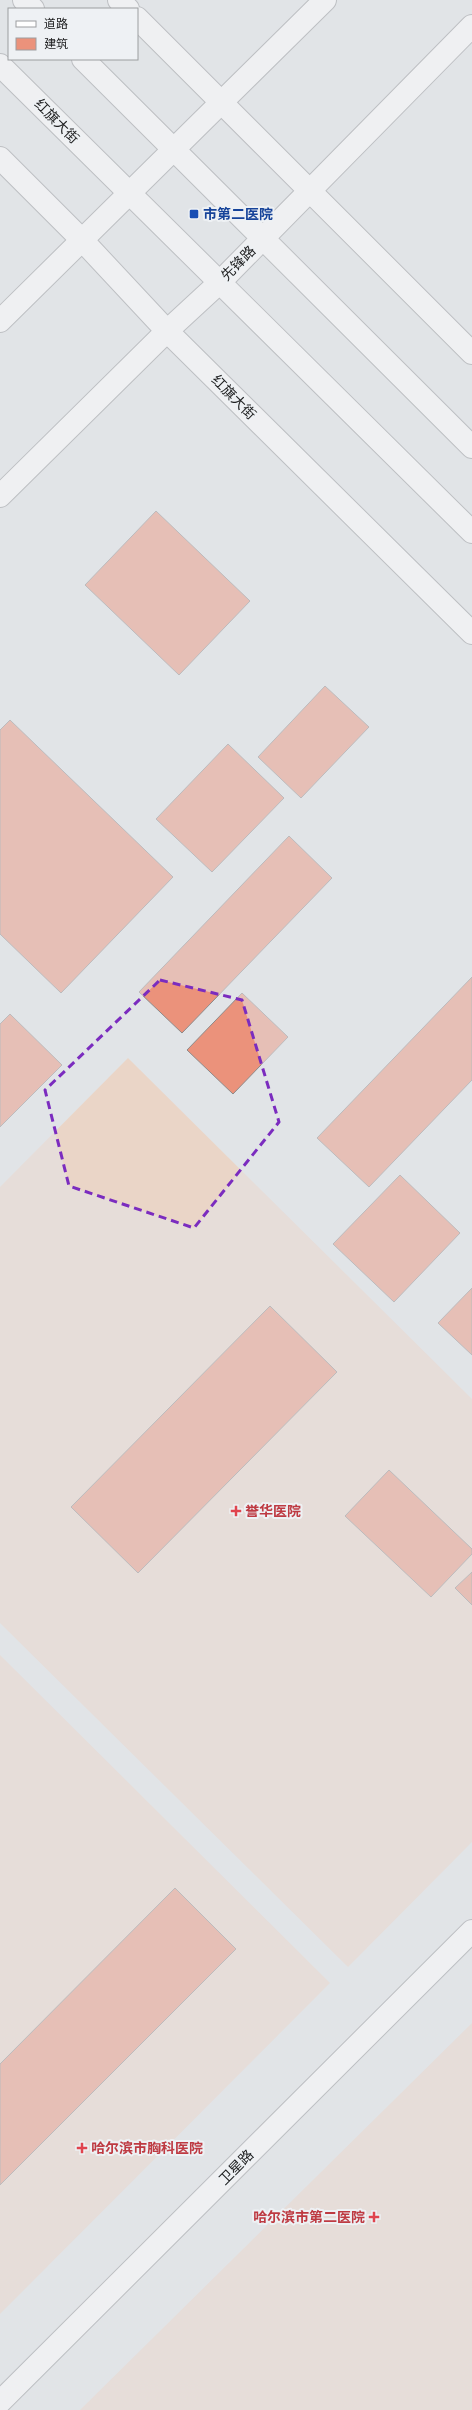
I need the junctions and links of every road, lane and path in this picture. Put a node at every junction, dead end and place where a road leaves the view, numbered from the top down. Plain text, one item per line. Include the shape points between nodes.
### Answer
1 (24, 0) edge
2 (119, 0) edge
3 (325, 0) edge
4 (32, 8) edge
5 (127, 8) edge
6 (138, 19) edge
7 (472, 26) edge
8 (84, 60) edge
9 (0, 65) edge
10 (221, 104) junction
11 (174, 150) junction
12 (0, 158) edge
13 (308, 191) junction
14 (129, 193) junction
15 (263, 238) junction
16 (83, 241) junction
17 (219, 283) junction
18 (0, 321) edge
19 (167, 331) junction
20 (472, 353) edge
21 (472, 447) edge
22 (0, 496) edge
23 (472, 532) edge
24 (472, 633) edge
25 (472, 1931) edge
26 (0, 2402) edge

1 - 4 main road
2 - 5 main road
3 - 10 main road
6 - 10 main road
7 - 13 main road, 先锋路
8 - 11 main road
9 - 14 main road, 红旗大街
10 - 11 main road
10 - 13 main road
11 - 14 main road
11 - 15 main road
12 - 16 main road, 红旗大街
13 - 15 main road, 先锋路
13 - 20 main road
14 - 16 main road
14 - 17 main road, 红旗大街
15 - 17 main road, 先锋路
15 - 21 main road
16 - 18 main road
16 - 19 main road, 红旗大街
17 - 19 main road, 先锋路
17 - 23 main road, 红旗大街
19 - 22 main road, 先锋路
19 - 24 main road, 红旗大街
25 - 26 main road, 卫星路

